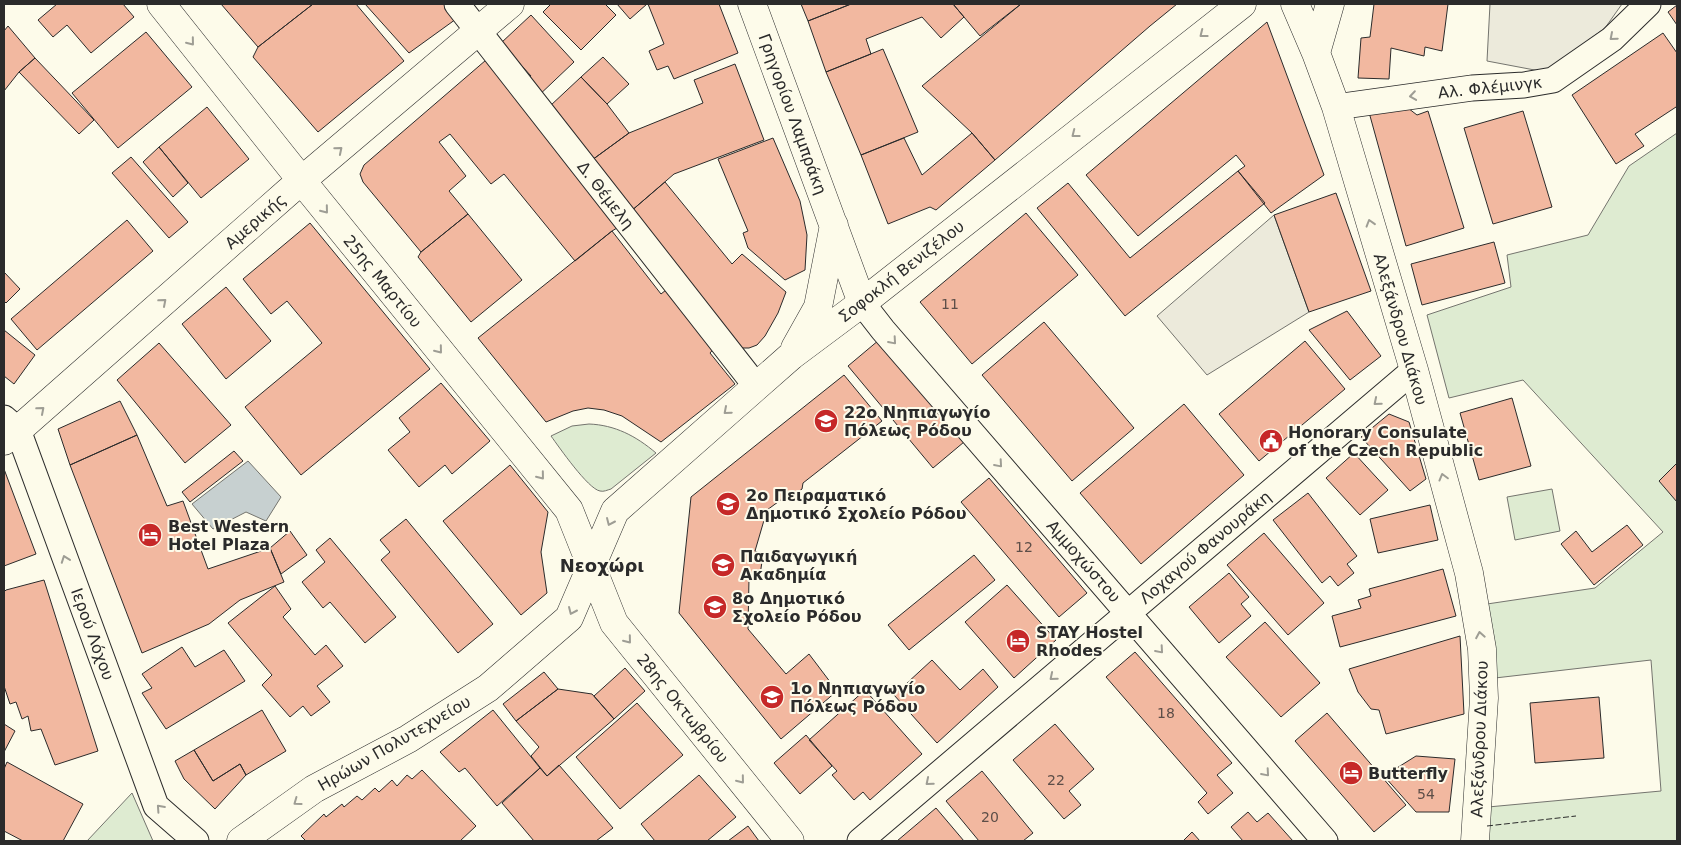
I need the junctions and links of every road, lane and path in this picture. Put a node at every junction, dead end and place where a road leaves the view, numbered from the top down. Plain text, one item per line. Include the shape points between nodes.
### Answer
1 (161, 4) edge
2 (457, 4) edge
3 (510, 4) edge
4 (752, 4) edge
5 (1242, 4) edge
6 (1295, 4) edge
7 (1330, 4) edge
8 (1648, 4) edge
9 (478, 31) junction
10 (1316, 53) junction
11 (1336, 107) junction
12 (302, 181) junction
13 (834, 225) junction
14 (862, 303) junction
15 (791, 356) junction
16 (1414, 370) junction
17 (756, 386) junction
18 (8, 430) edge
19 (590, 566) junction
20 (1129, 613) junction
21 (196, 841) edge
22 (241, 841) edge
23 (790, 841) edge
24 (860, 841) edge
25 (1325, 841) edge
26 (1475, 841) edge

1 -> 12 street, 25ης Μαρτίου
2 - 9 street, Δ. Θέμελη
3 - 9 street, Αμερικής
4 - 13 street, Γρηγορίου Λαμπράκη
5 -> 14 street, Σοφοκλή Βενιζέλου
6 - 10 street, Αλεξάνδρου Διάκου
7 - 10 street
8 -> 11 street, Αλ. Φλέμινγκ via 1612,39 1554,80
12 -> 9 street, Αμερικής
9 - 17 street, Δ. Θέμελη
10 - 11 street, Αλεξάνδρου Διάκου
16 -> 11 street, Αλεξάνδρου Διάκου
18 -> 12 street, Αμερικής
12 -> 19 street, 25ης Μαρτίου via 569,510
13 - 14 street, Γρηγορίου Λαμπράκη
13 - 15 street via 818,307
14 - 15 street, Σοφοκλή Βενιζέλου
14 -> 20 street, Αμμοχώστου
15 - 17 street, Σοφοκλή Βενιζέλου
16 -> 20 street, Λοχαγού Φανουράκη
26 -> 16 street, Αλεξάνδρου Διάκου via 1484,698 1482,649 1468,573
17 -> 19 street, Σοφοκλή Βενιζέλου via 615,511
21 -> 18 street, Ιερού Λόχου via 156,806
19 -> 22 street, Ηρώων Πολυτεχνείου via 569,618 488,688 408,739 314,789
19 -> 23 street, 28ης Οκτωβρίου via 614,623
20 -> 24 street, Λοχαγού Φανουράκη
20 -> 25 street, Αμμοχώστου

